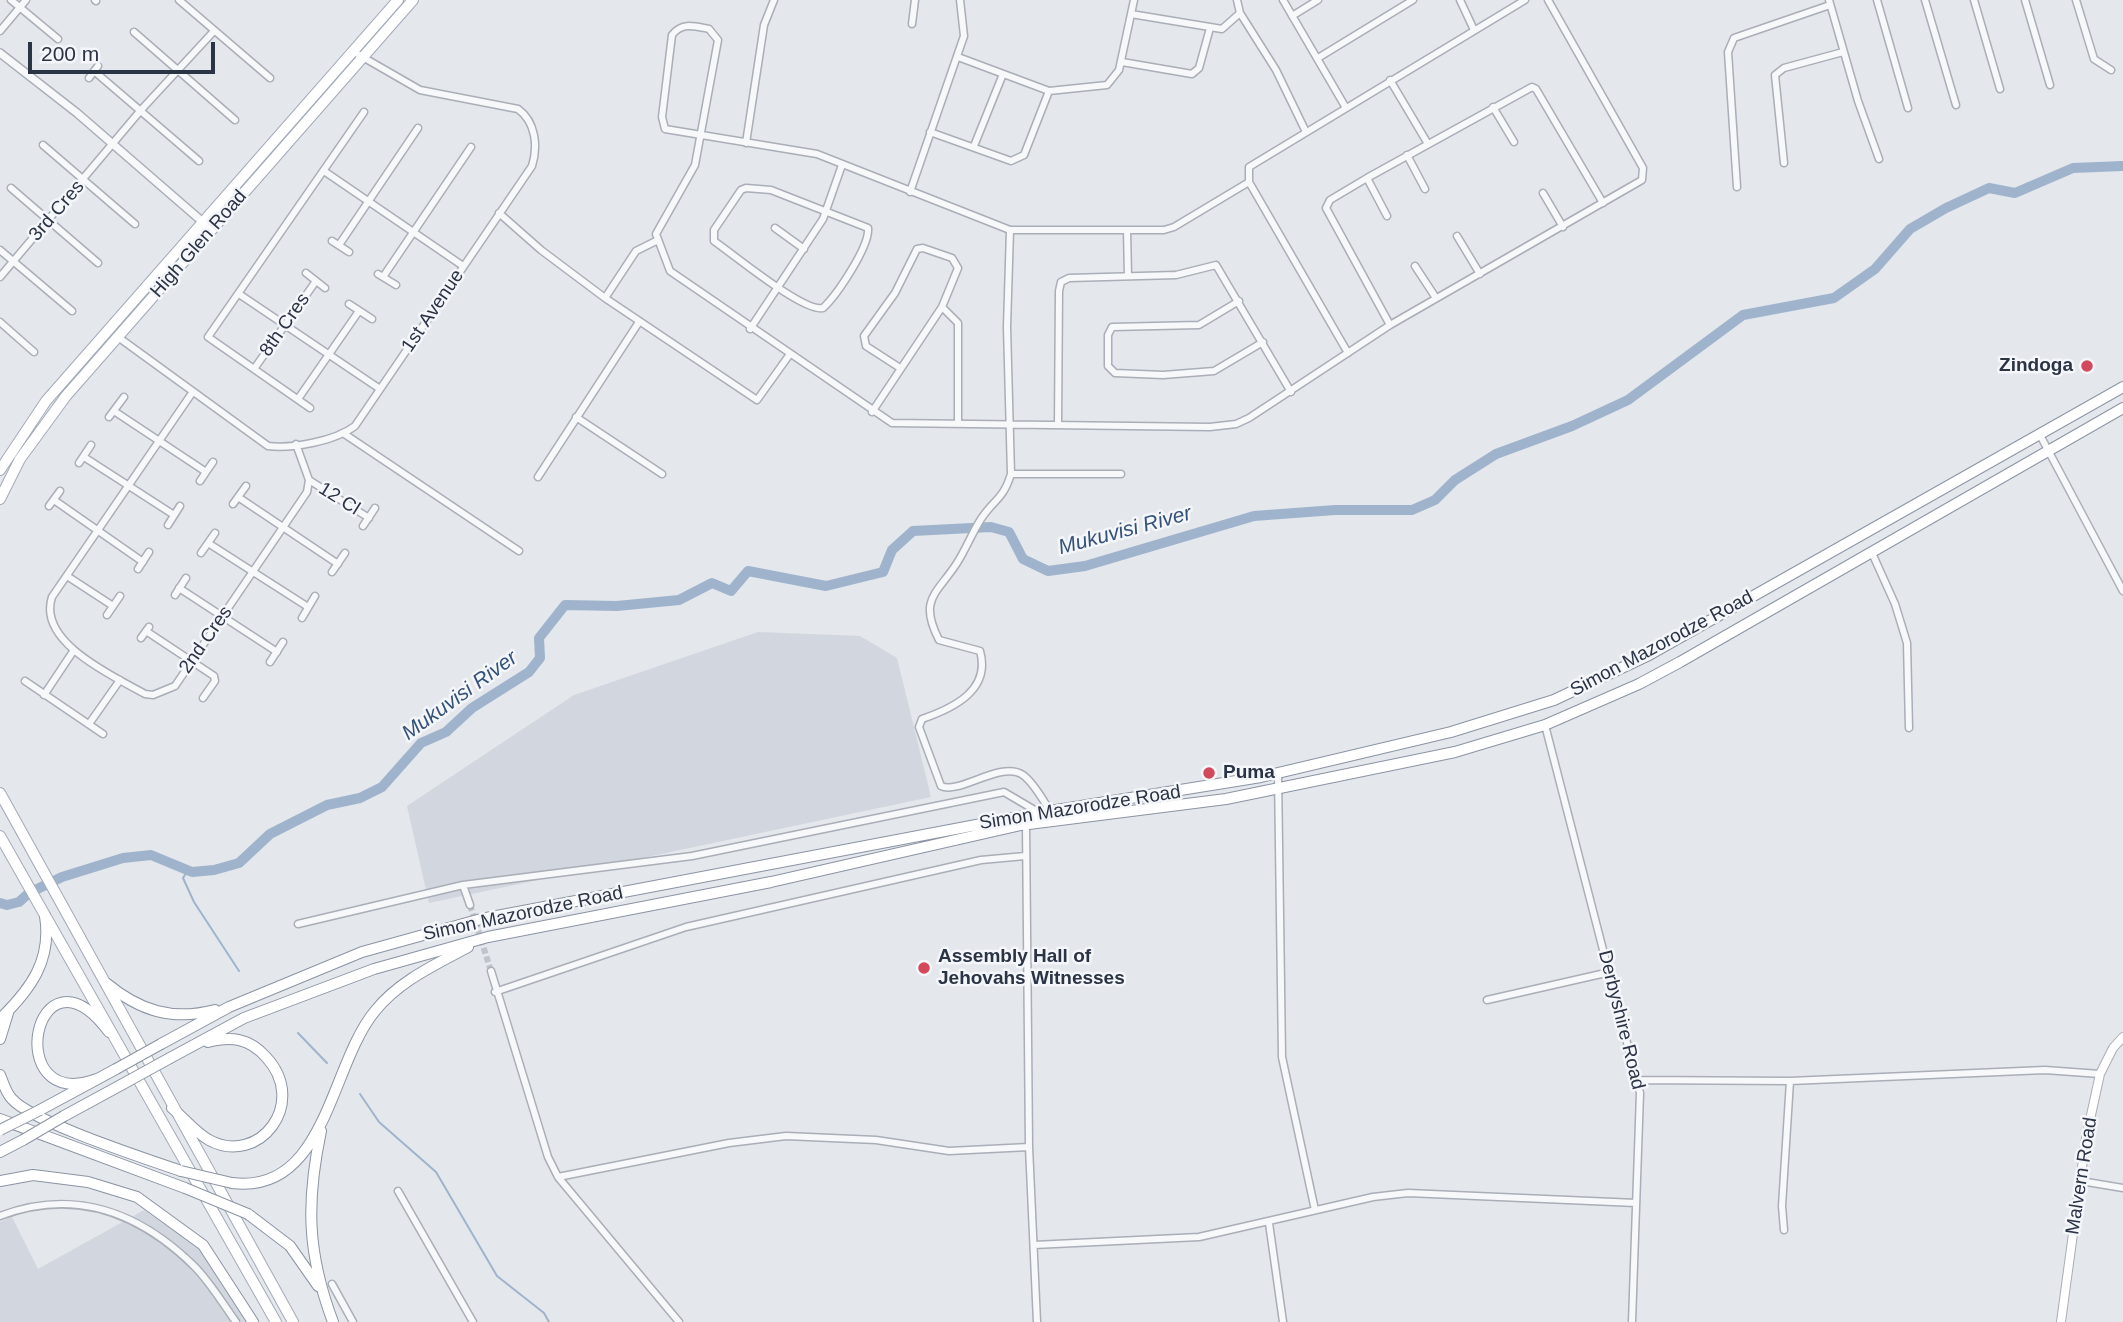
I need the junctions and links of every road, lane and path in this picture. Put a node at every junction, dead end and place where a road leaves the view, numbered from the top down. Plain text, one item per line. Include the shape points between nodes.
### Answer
1 (11, 0) edge
2 (26, 0) edge
3 (179, 0) edge
4 (398, 0) edge
5 (414, 0) edge
6 (774, 0) edge
7 (915, 0) edge
8 (960, 0) edge
9 (1134, 0) edge
10 (1237, 0) edge
11 (1283, 0) edge
12 (1318, 0) edge
13 (1413, 0) edge
14 (1460, 0) edge
15 (1525, 0) edge
16 (1548, 0) edge
17 (1877, 0) edge
18 (1925, 0) edge
19 (1974, 0) edge
20 (2025, 0) edge
21 (2076, 0) edge
22 (1829, 3) edge
23 (20, 8) junction
24 (1240, 13) junction
25 (1131, 14) junction
26 (1292, 16) junction
27 (912, 24) dead end
28 (1210, 28) junction
29 (0, 30) edge
30 (1474, 30) junction
31 (214, 31) junction
32 (134, 32) dead end
33 (58, 39) dead end
34 (1843, 52) junction
35 (0, 53) edge
36 (357, 55) junction
37 (958, 57) junction
38 (1318, 58) junction
39 (1122, 62) junction
40 (2111, 70) dead end
41 (177, 71) junction
42 (1003, 74) junction
43 (89, 78) dead end
44 (270, 79) dead end
45 (1391, 79) junction
46 (2050, 85) dead end
47 (2000, 89) dead end
48 (1049, 91) junction
49 (1956, 105) dead end
50 (1493, 107) junction
51 (1346, 108) junction
52 (1908, 108) dead end
53 (141, 110) junction
54 (364, 112) dead end
55 (235, 120) dead end
56 (418, 128) dead end
57 (930, 132) junction
58 (1306, 132) junction
59 (701, 137) junction
60 (1514, 142) dead end
61 (746, 143) junction
62 (114, 144) junction
63 (1428, 144) junction
64 (43, 145) dead end
65 (974, 146) junction
66 (471, 147) dead end
67 (1407, 155) junction
68 (1880, 159) dead end
69 (199, 161) dead end
70 (1784, 163) dead end
71 (842, 165) junction
72 (324, 171) junction
73 (1367, 178) junction
74 (85, 180) junction
75 (1249, 182) junction
76 (1737, 187) dead end
77 (11, 188) dead end
78 (1425, 189) dead end
79 (910, 192) junction
80 (1543, 193) dead end
81 (369, 201) junction
82 (1603, 203) junction
83 (826, 211) junction
84 (499, 213) junction
85 (1387, 216) dead end
86 (48, 222) junction
87 (135, 224) dead end
88 (208, 226) junction
89 (1563, 227) junction
90 (775, 228) dead end
91 (1010, 230) junction
92 (1127, 230) junction
93 (414, 232) junction
94 (1457, 236) dead end
95 (656, 241) junction
96 (804, 249) junction
97 (0, 250) edge
98 (349, 251) dead end
99 (13, 261) junction
100 (98, 263) dead end
101 (1415, 266) dead end
102 (463, 267) junction
103 (306, 273) dead end
104 (1479, 274) junction
105 (1128, 276) junction
106 (0, 277) edge
107 (316, 281) junction
108 (396, 285) dead end
109 (325, 288) dead end
110 (780, 288) junction
111 (239, 294) junction
112 (606, 298) junction
113 (1436, 298) junction
114 (1239, 301) junction
115 (349, 303) dead end
116 (942, 307) junction
117 (72, 311) dead end
118 (359, 311) junction
119 (372, 319) dead end
120 (0, 322) edge
121 (639, 322) junction
122 (284, 324) junction
123 (1390, 325) junction
124 (750, 329) junction
125 (118, 337) junction
126 (1262, 342) junction
127 (34, 352) dead end
128 (1348, 353) junction
129 (790, 354) junction
130 (330, 355) junction
131 (900, 368) junction
132 (254, 369) junction
133 (2123, 387) edge
134 (380, 389) junction
135 (1291, 392) junction
136 (192, 393) junction
137 (124, 397) dead end
138 (298, 399) junction
139 (310, 408) dead end
140 (2123, 408) edge
141 (872, 412) junction
142 (576, 417) junction
143 (958, 424) junction
144 (1058, 425) junction
145 (1008, 426) junction
146 (344, 433) junction
147 (2040, 435) junction
148 (160, 442) junction
149 (296, 444) junction
150 (91, 445) dead end
151 (2049, 451) junction
152 (213, 461) dead end
153 (0, 470) edge
154 (205, 472) junction
155 (662, 474) dead end
156 (1011, 474) junction
157 (1121, 474) dead end
158 (538, 477) dead end
159 (309, 480) junction
160 (200, 481) dead end
161 (246, 486) dead end
162 (130, 487) junction
163 (60, 491) dead end
164 (238, 497) junction
165 (0, 499) edge
166 (233, 504) dead end
167 (180, 506) dead end
168 (375, 508) dead end
169 (174, 515) junction
170 (369, 518) junction
171 (168, 525) dead end
172 (283, 526) junction
173 (363, 526) dead end
174 (98, 532) junction
175 (215, 533) dead end
176 (208, 543) junction
177 (519, 551) dead end
178 (149, 552) dead end
179 (201, 553) dead end
180 (345, 553) dead end
181 (1872, 553) junction
182 (143, 562) junction
183 (338, 564) junction
184 (138, 569) dead end
185 (253, 572) junction
186 (332, 572) dead end
187 (67, 576) junction
188 (186, 578) dead end
189 (2123, 591) edge
190 (120, 596) dead end
191 (315, 596) dead end
192 (113, 606) junction
193 (308, 607) junction
194 (107, 615) dead end
195 (223, 617) junction
196 (302, 618) dead end
197 (141, 638) dead end
198 (283, 642) dead end
199 (74, 650) junction
200 (276, 652) junction
201 (191, 662) junction
202 (270, 662) dead end
203 (120, 680) junction
204 (25, 681) dead end
205 (44, 695) junction
206 (203, 698) dead end
207 (89, 724) junction
208 (1545, 725) junction
209 (1909, 728) dead end
210 (103, 734) dead end
211 (1278, 774) junction
212 (1278, 788) junction
213 (0, 793) edge
214 (1045, 812) junction
215 (1026, 824) junction
216 (0, 836) edge
217 (1025, 856) junction
218 (463, 885) junction
219 (470, 905) tunnel mouth
220 (45, 916) junction
221 (298, 924) dead end
222 (488, 937) junction
223 (491, 971) tunnel mouth
224 (1610, 972) junction
225 (106, 984) junction
226 (495, 992) junction
227 (1487, 1000) dead end
228 (229, 1007) junction
229 (10, 1010) junction
230 (34, 1012) dead end
231 (0, 1019) edge
232 (109, 1032) junction
233 (2123, 1037) edge
234 (0, 1039) edge
235 (192, 1046) junction
236 (0, 1074) edge
237 (2100, 1074) junction
238 (97, 1079) junction
239 (1638, 1080) junction
240 (1790, 1081) junction
241 (42, 1083) dead end
242 (172, 1108) junction
243 (0, 1119) edge
244 (323, 1120) junction
245 (0, 1130) edge
246 (1029, 1147) junction
247 (0, 1152) edge
248 (558, 1177) junction
249 (0, 1181) edge
250 (2081, 1181) junction
251 (2123, 1188) edge
252 (398, 1191) dead end
253 (1636, 1203) junction
254 (1315, 1210) junction
255 (0, 1216) edge
256 (1269, 1223) junction
257 (1784, 1230) dead end
258 (1034, 1245) junction
259 (332, 1283) dead end
260 (321, 1289) junction
261 (236, 1322) edge
262 (253, 1322) edge
263 (276, 1322) edge
264 (293, 1322) edge
265 (333, 1322) edge
266 (353, 1322) edge
267 (473, 1322) edge
268 (679, 1322) edge
269 (1037, 1322) edge
270 (1283, 1322) edge
271 (1632, 1322) edge
272 (2061, 1322) edge

1 - 23 street
2 - 23 street
3 - 31 street
4 - 36 main road, High Glen Road
5 - 36 main road, High Glen Road
6 - 61 street via 764,25
7 - 27 street
8 - 37 street via 965,24
9 - 25 street
10 - 24 street
11 - 26 street
12 - 26 street
13 - 38 street
14 - 30 street
15 - 30 street
16 - 82 street via 1643,168 1639,184
17 - 52 street
18 - 49 street
19 - 47 street
20 - 46 street
21 - 40 street via 2094,59
22 - 34 street
22 - 76 street via 1734,37 1728,52
23 - 29 street
23 - 33 street
24 - 28 street via 1226,27
24 - 58 street via 1276,69
25 - 28 street
25 - 39 street
26 - 38 street
28 - 39 street via 1199,68 1192,74
30 - 45 street
31 - 41 street, 3rd Cres
31 - 44 street
32 - 41 street
34 - 68 street
34 - 70 street via 1784,68 1775,75
35 - 62 street
36 - 84 street, 1st Avenue via 420,90 524,113 533,129 535,157
36 - 88 main road, High Glen Road
37 - 42 street
37 - 57 street
38 - 51 street
39 - 48 street via 1108,85
41 - 53 street, 3rd Cres
41 - 55 street
42 - 48 street
42 - 65 street
43 - 53 street via 96,68
45 - 51 street
45 - 63 street
48 - 65 street via 1018,160
50 - 60 street
50 - 63 street
50 - 82 street via 1527,87 1536,89
51 - 58 street
53 - 62 street, 3rd Cres
53 - 69 street
54 - 72 street
56 - 81 street
57 - 65 street
57 - 79 street
58 - 75 street via 1252,163
59 - 59 street via 718,40 709,29 686,25 672,35 663,127
59 - 61 street
59 - 95 street via 695,165 657,229
61 - 71 street via 807,151
62 - 74 street, 3rd Cres
62 - 88 street
63 - 67 street
64 - 74 street
66 - 93 street
67 - 73 street
67 - 78 street
71 - 79 street
71 - 83 street
72 - 81 street
72 - 111 street
73 - 85 street
73 - 123 street via 1330,200 1326,208
74 - 86 street, 3rd Cres
74 - 87 street
75 - 92 street via 1174,227
75 - 128 street
77 - 86 street
79 - 91 street
80 - 89 street
81 - 93 street
81 - 98 street via 336,243
82 - 89 street
83 - 96 street
83 - 110 street via 868,228 858,259 827,306 820,309
83 - 110 street via 771,190 746,188 714,230 714,241
84 - 102 street, 1st Avenue
84 - 112 street
86 - 99 street, 3rd Cres
86 - 100 street
88 - 125 main road, High Glen Road
88 - 153 main road, High Glen Road via 47,401
89 - 104 street
90 - 96 street
91 - 92 street
91 - 145 street
92 - 105 street
93 - 102 street
93 - 108 street via 381,275
94 - 104 street
95 - 112 street via 636,251
95 - 124 street via 670,271
96 - 110 street
97 - 99 street
99 - 106 street, 3rd Cres
99 - 117 street
101 - 113 street
102 - 134 street, 1st Avenue
103 - 107 street
104 - 113 street
105 - 114 street via 1176,275 1214,265
105 - 144 street via 1061,282
107 - 109 street
107 - 122 street, 8th Cres
110 - 124 street
111 - 122 street
111 - 132 street via 208,337
112 - 121 street
113 - 123 street
114 - 126 street
114 - 126 street via 1199,325 1112,327 1108,366 1115,373 1202,373 1224,366
115 - 118 street
116 - 131 street
116 - 131 street via 957,262 920,248 864,336 866,346
116 - 143 street via 958,323
118 - 119 street
118 - 130 street
120 - 127 street
121 - 129 street via 757,400
121 - 142 street
122 - 130 street
122 - 132 street, 8th Cres
123 - 128 street
124 - 129 street
125 - 136 street
125 - 165 main road, High Glen Road via 48,418 20,458
126 - 135 street
128 - 135 street
129 - 141 street
130 - 134 street
130 - 138 street
131 - 141 street
132 - 138 street
133 - 147 main road, Simon Mazorodze Road
134 - 146 street, 1st Avenue via 355,426
135 - 144 street via 1249,418 1223,426
136 - 148 street, 2nd Cres
136 - 149 street via 268,446
137 - 148 street via 111,414
138 - 139 street
140 - 151 main road, Simon Mazorodze Road
141 - 143 street via 903,425
142 - 155 street
142 - 158 street
143 - 145 street
144 - 145 street
145 - 156 street
146 - 149 street
146 - 177 street
147 - 151 street
147 - 211 main road, Simon Mazorodze Road via 1583,688 1451,732
148 - 154 street
148 - 162 street, 2nd Cres
149 - 159 street
150 - 162 street via 81,460
151 - 181 main road, Simon Mazorodze Road
151 - 189 street
152 - 154 street
154 - 160 street
156 - 157 street
156 - 214 street via 1003,496 982,516 956,564 933,593 929,613 939,640 980,651 984,665 974,692 922,719 919,727 941,786 952,788 972,779 1013,772 1023,775
159 - 170 street, 12 Cl
159 - 172 street, 2nd Cres via 307,492
161 - 164 street
162 - 169 street
162 - 174 street, 2nd Cres
163 - 174 street via 52,503
164 - 166 street
164 - 172 street
167 - 169 street
168 - 170 street
169 - 171 street
170 - 173 street
172 - 183 street
172 - 185 street, 2nd Cres
174 - 182 street
174 - 187 street, 2nd Cres
175 - 176 street
176 - 179 street
176 - 185 street
178 - 182 street
180 - 183 street
181 - 208 main road, Simon Mazorodze Road via 1639,684
181 - 209 street via 1907,643
182 - 184 street
183 - 186 street
185 - 193 street
185 - 195 street, 2nd Cres
187 - 192 street
187 - 199 street, 2nd Cres via 52,597 50,622
188 - 195 street via 177,592
190 - 192 street
191 - 193 street
192 - 194 street
193 - 196 street
195 - 200 street
195 - 201 street, 2nd Cres
197 - 201 street via 147,629
198 - 200 street
199 - 203 street, 2nd Cres
199 - 205 street
200 - 202 street
201 - 203 street, 2nd Cres via 175,686 153,695
201 - 206 street via 215,678
203 - 207 street
204 - 205 street
205 - 207 street
207 - 210 street
208 - 212 main road, Simon Mazorodze Road via 1455,752
208 - 224 street, Derbyshire Road
211 - 212 street
211 - 214 main road, Simon Mazorodze Road
212 - 215 main road, Simon Mazorodze Road via 1139,812
212 - 254 street via 1282,1065
213 - 225 main road
214 - 218 street via 1004,792 692,856
214 - 228 main road, Simon Mazorodze Road via 481,919 362,952
215 - 217 street
215 - 222 main road, Simon Mazorodze Road via 771,882
216 - 220 main road
217 - 226 street via 981,860 686,927
217 - 246 street
218 - 219 street
218 - 221 street
220 - 229 main road via 48,934 42,967
220 - 232 main road
222 - 235 main road, Simon Mazorodze Road via 374,969 244,1018
222 - 244 main road via 416,975 376,1010 352,1045
223 - 226 street
224 - 227 street
224 - 239 street, Derbyshire Road
225 - 228 main road via 140,1007 158,1013 179,1016
225 - 242 main road
226 - 248 street
228 - 238 main road, Simon Mazorodze Road, bridge
229 - 231 main road
229 - 234 main road
230 - 232 main road via 49,1004 75,1004 97,1016
232 - 263 main road
233 - 237 main road, Malvern Road
235 - 242 main road via 230,1037 256,1046 283,1082 283,1105 271,1128 252,1142 236,1146 210,1141
235 - 247 main road, Simon Mazorodze Road, bridge
236 - 244 main road, bridge via 12,1099 64,1127 206,1180 232,1184 250,1186 285,1173 304,1154
237 - 240 street via 2045,1070
237 - 250 main road, Malvern Road
238 - 241 main road via 73,1085
238 - 245 main road, Simon Mazorodze Road, bridge
239 - 240 street
239 - 253 street, Derbyshire Road
240 - 257 street
242 - 264 main road
243 - 260 main road, bridge via 248,1214 290,1246
244 - 260 main road via 309,1205
246 - 248 street via 949,1151 876,1140 786,1136
246 - 258 street
248 - 268 street
249 - 262 main road via 33,1175 88,1182 137,1197 203,1245
250 - 251 street
250 - 272 main road, Malvern Road
252 - 267 street
253 - 254 street via 1408,1193
253 - 271 street, Derbyshire Road
254 - 256 street
255 - 261 street via 38,1206 74,1204 106,1209 151,1231 195,1267
256 - 258 street via 1199,1237
256 - 270 street
258 - 269 street
259 - 266 street
260 - 265 main road

